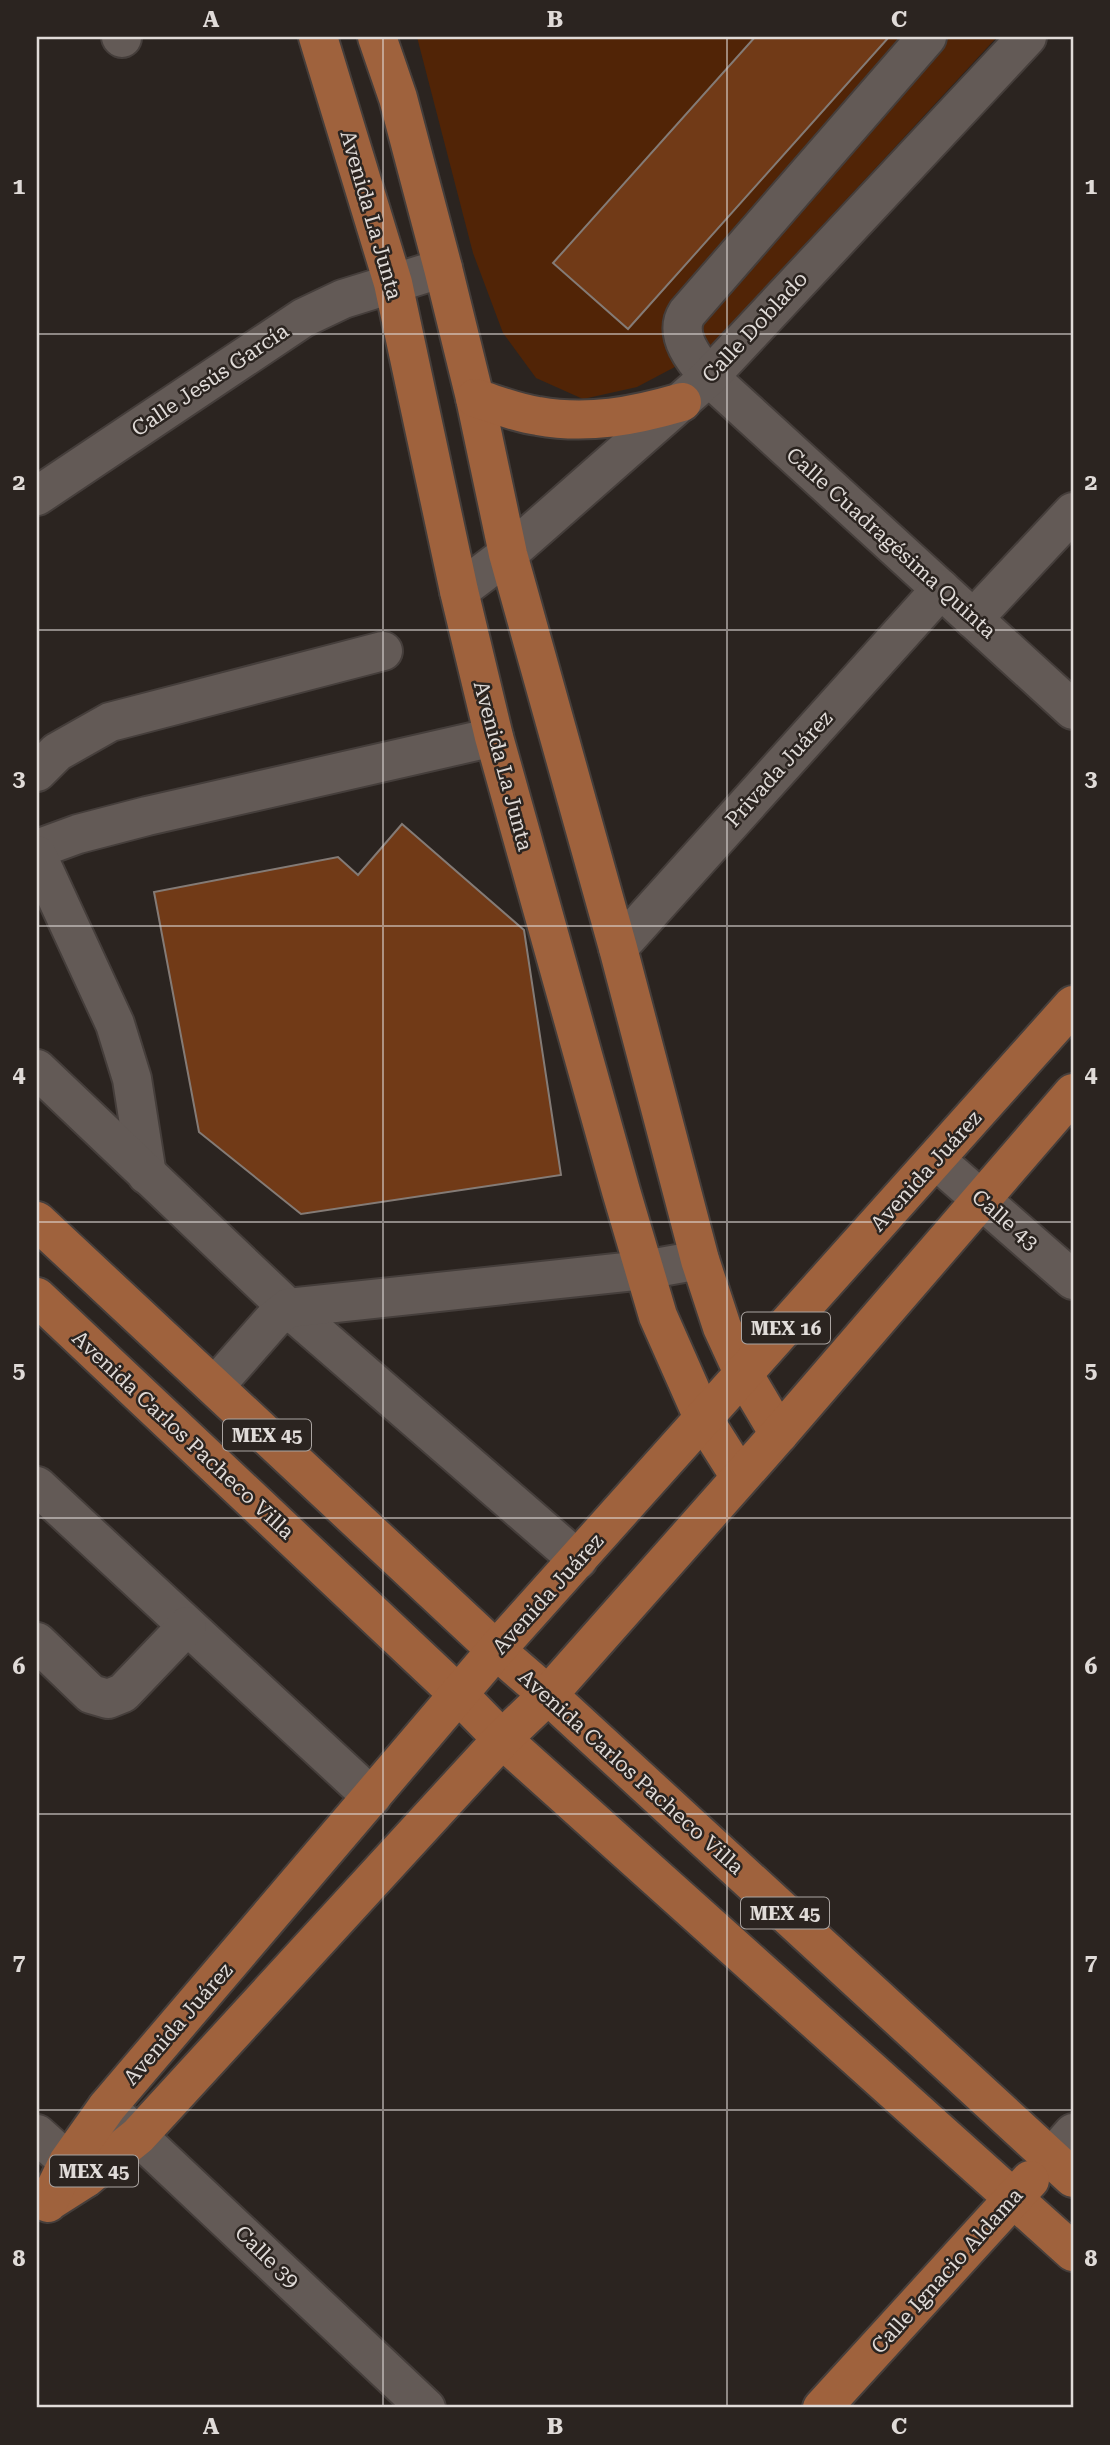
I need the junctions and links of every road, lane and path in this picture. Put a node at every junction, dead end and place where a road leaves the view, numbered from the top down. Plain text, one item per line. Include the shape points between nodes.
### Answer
1 (318, 37) edge
2 (377, 37) edge
3 (927, 37) edge
4 (1027, 37) edge
5 (443, 268) junction
6 (393, 284) junction
7 (696, 389) junction
8 (475, 398) junction
9 (37, 495) edge
10 (1073, 512) edge
11 (508, 554) junction
12 (941, 589) junction
13 (459, 591) junction
14 (974, 618) junction
15 (383, 651) dead end
16 (1073, 710) edge
17 (494, 737) junction
18 (37, 772) edge
19 (37, 849) edge
20 (37, 855) edge
21 (618, 948) junction
22 (1073, 1004) edge
23 (37, 1069) edge
24 (1073, 1093) edge
25 (936, 1160) junction
26 (147, 1175) junction
27 (982, 1199) junction
28 (37, 1221) edge
29 (700, 1260) junction
30 (645, 1270) junction
31 (1073, 1280) edge
32 (37, 1297) edge
33 (288, 1308) junction
34 (744, 1375) junction
35 (215, 1386) junction
36 (704, 1420) junction
37 (779, 1434) junction
38 (740, 1477) junction
39 (37, 1486) edge
40 (578, 1560) junction
41 (187, 1626) junction
42 (37, 1642) edge
43 (496, 1650) junction
44 (458, 1695) junction
45 (548, 1695) junction
46 (502, 1739) junction
47 (372, 1797) junction
48 (107, 2107) junction
49 (37, 2134) edge
50 (138, 2136) junction
51 (1066, 2156) edge
52 (77, 2170) junction
53 (1014, 2197) junction
54 (42, 2209) edge
55 (1073, 2252) edge
56 (426, 2408) edge
57 (822, 2408) edge

1 - 6 main road, Avenida La Junta
2 - 5 main road
3 - 7 street, Calle Cuadragésima Quinta via 684,318
4 - 7 street, Calle Doblado
5 - 6 street
5 - 8 main road
6 - 9 street, Calle Jesús García via 343,299 303,318
6 - 13 main road, Avenida La Junta
7 - 8 main road via 640,414 579,421 534,416
7 - 11 street, Calle Doblado
7 - 12 street, Calle Cuadragésima Quinta
8 - 11 main road
10 - 14 street
11 - 13 street, Calle Doblado
11 - 21 main road
12 - 14 street, Calle Cuadragésima Quinta
12 - 21 street, Privada Juárez
13 - 17 main road, Avenida La Junta
14 - 16 street, Calle Cuadragésima Quinta
15 - 18 street via 110,722 57,752
17 - 19 street via 147,816
17 - 30 main road, Avenida La Junta
20 - 26 street via 115,1024 132,1079
21 - 29 main road
22 - 25 main road, Avenida Juárez / MEX 16
23 - 26 street
24 - 27 main road, Avenida Juárez / MEX 16
25 - 27 street, Calle 43
25 - 34 main road, Avenida Juárez / MEX 16
26 - 33 street
27 - 31 street, Calle 43
27 - 37 main road, Avenida Juárez / MEX 16
28 - 35 main road, Avenida Carlos Pacheco Villa / MEX 45
29 - 30 street
29 - 34 main road
30 - 33 street
30 - 36 main road, Avenida La Junta via 658,1317
32 - 44 main road, Avenida Carlos Pacheco Villa / MEX 45
33 - 35 street
33 - 40 street
34 - 36 main road, Avenida Juárez / MEX 16
34 - 37 main road
35 - 43 main road, Avenida Carlos Pacheco Villa / MEX 45
36 - 38 main road, Avenida La Junta
36 - 40 main road, Avenida Juárez / MEX 16
37 - 38 main road, Avenida Juárez / MEX 16
38 - 45 main road, Avenida Juárez / MEX 16
39 - 41 street
40 - 43 main road, Avenida Juárez / MEX 16
41 - 42 street via 123,1693 108,1699 91,1694
41 - 47 street
43 - 44 main road, Avenida Juárez / MEX 45
43 - 45 main road, Avenida Carlos Pacheco Villa / MEX 45
44 - 46 main road, Avenida Carlos Pacheco Villa / MEX 45
44 - 47 main road, Avenida Juárez / MEX 45
45 - 46 main road, Avenida Juárez / MEX 45
45 - 51 main road, Avenida Carlos Pacheco Villa / MEX 45
46 - 50 main road, Avenida Juárez / MEX 45
46 - 53 main road, Avenida Carlos Pacheco Villa / MEX 45
47 - 48 main road, Avenida Juárez / MEX 45
48 - 50 street, Calle 39
48 - 52 main road, Avenida Juárez / MEX 45
49 - 52 street
50 - 52 main road, Avenida Juárez / MEX 45
50 - 56 street, Calle 39
51 - 53 main road, Calle Ignacio Aldama
52 - 54 main road, Avenida Juárez / MEX 45
53 - 55 main road, Avenida Carlos Pacheco Villa / MEX 45
53 - 57 main road, Calle Ignacio Aldama

